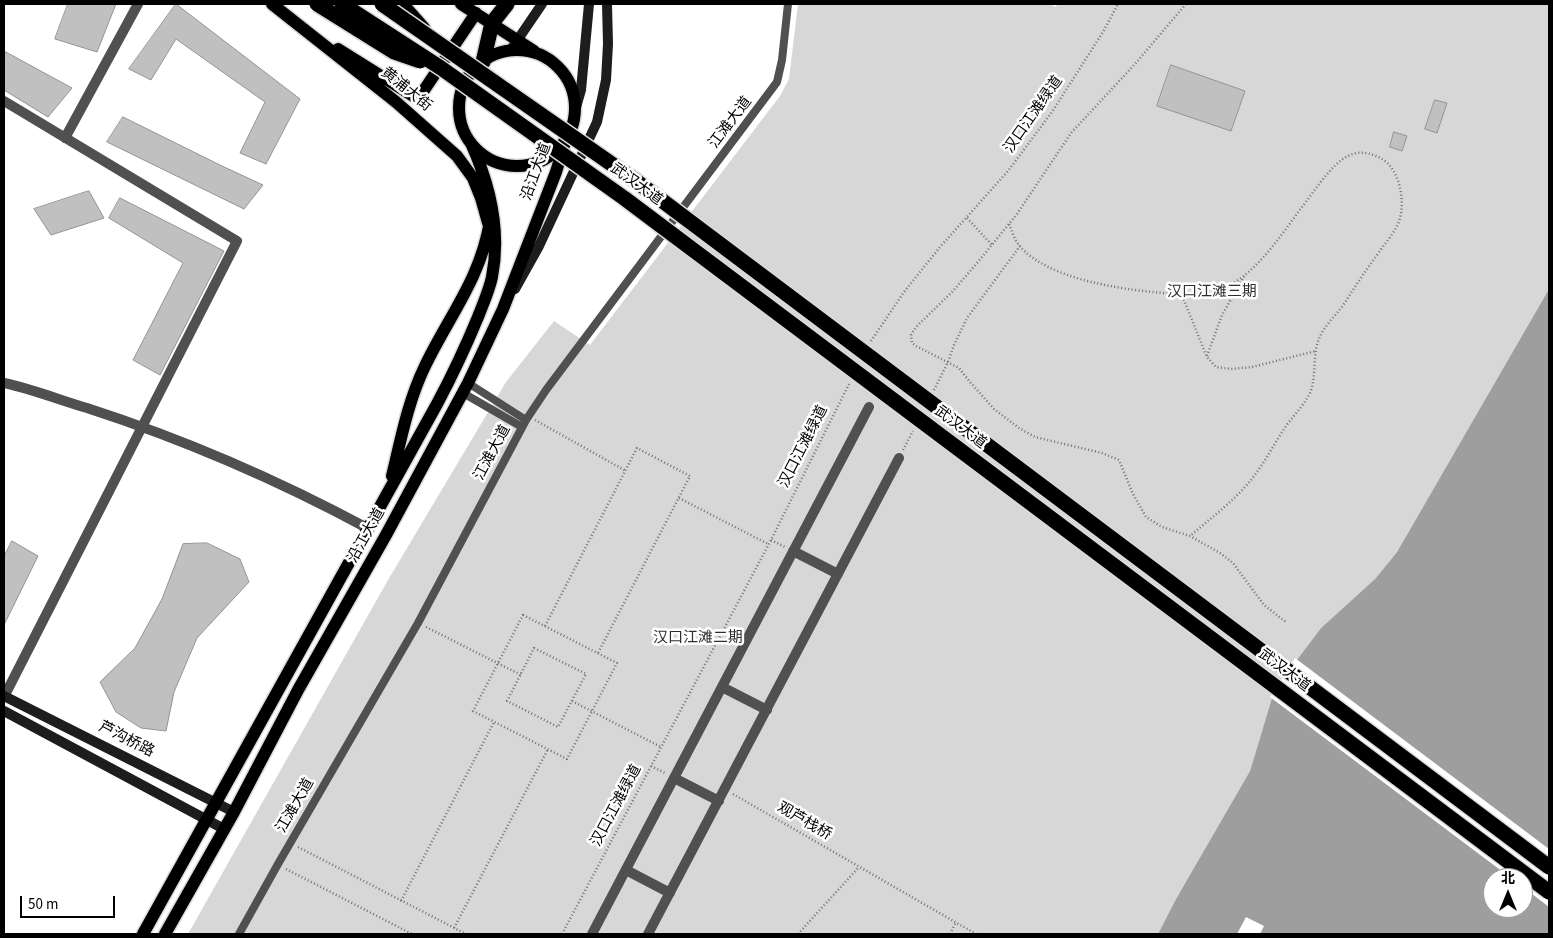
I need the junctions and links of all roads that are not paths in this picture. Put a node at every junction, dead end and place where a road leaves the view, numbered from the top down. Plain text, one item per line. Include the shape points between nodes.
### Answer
1 (138, 4) edge
2 (272, 4) edge
3 (317, 4) edge
4 (342, 4) edge
5 (382, 4) edge
6 (401, 4) edge
7 (461, 4) edge
8 (507, 4) edge
9 (542, 4) edge
10 (589, 4) edge
11 (607, 4) edge
12 (788, 4) edge
13 (476, 13) junction
14 (492, 23) junction
15 (431, 38) junction
16 (518, 40) junction
17 (322, 43) junction
18 (510, 51) junction
19 (540, 55) junction
20 (482, 62) junction
21 (441, 68) junction
22 (4, 102) edge
23 (575, 111) junction
24 (65, 138) junction
25 (566, 139) junction
26 (471, 142) junction
27 (492, 204) junction
28 (489, 226) junction
29 (503, 309) junction
30 (4, 383) edge
31 (465, 388) junction
32 (869, 407) dead end
33 (525, 421) junction
34 (142, 426) junction
35 (899, 458) road end
36 (388, 493) junction
37 (369, 528) junction
38 (793, 551) junction
39 (838, 574) junction
40 (722, 687) junction
41 (4, 697) edge
42 (767, 710) junction
43 (4, 711) edge
44 (674, 778) junction
45 (719, 801) junction
46 (216, 802) junction
47 (234, 812) junction
48 (207, 820) junction
49 (224, 829) junction
50 (1549, 867) edge
51 (626, 870) junction
52 (1549, 892) edge
53 (670, 893) junction
54 (143, 934) edge
55 (165, 934) edge
56 (239, 934) edge
57 (592, 934) edge
58 (648, 934) edge

1 - 24 street
2 - 17 main road, 黄浦大街
3 - 21 highway, bridge via 394,52
4 - 21 highway, 武汉大道, bridge
5 - 15 highway, 武汉大道, bridge
6 - 15 highway, bridge
7 - 13 main road
8 - 14 highway
9 - 16 main road
10 - 23 main road via 581,90
11 - 29 main road via 606,80 597,122 539,246
12 - 33 lane, 江滩大道 via 777,82
13 - 14 main road
13 - 17 main road via 418,99 343,51
14 - 16 main road
14 - 20 highway
15 - 50 highway, 武汉大道, bridge via 636,181
16 - 18 main road
16 - 19 main road
17 - 28 main road, 黄浦大街 via 458,156 473,178
18 - 19 main road
18 - 20 main road
19 - 23 main road via 557,66 569,82
20 - 26 main road via 464,85 460,105 462,125
21 - 52 highway, 武汉大道, bridge via 624,198
22 - 24 street
23 - 25 main road
24 - 34 street via 237,241
25 - 26 main road via 544,159 514,166 490,159
25 - 29 main road, 沿江大道
26 - 27 main road, 沿江大道
27 - 28 main road
27 - 36 main road, 沿江大道 via 494,253 485,300 446,389
28 - 36 main road via 474,275 425,366 411,400
29 - 31 main road, 沿江大道
30 - 34 street
31 - 33 lane
31 - 33 lane
31 - 47 main road, 沿江大道
32 - 38 street
33 - 56 lane, 江滩大道 via 418,623
34 - 37 street via 245,467
34 - 41 street
35 - 39 street
36 - 37 main road, 沿江大道
37 - 46 main road, 沿江大道
38 - 39 street
38 - 40 street
39 - 42 street
40 - 42 street
40 - 44 street
41 - 46 main road, 芦沟桥路
42 - 45 street
43 - 48 main road, 芦沟桥路
44 - 45 street
44 - 51 street
45 - 53 street
46 - 47 main road, 芦沟桥路
46 - 48 main road, 沿江大道
47 - 49 main road, 沿江大道
48 - 49 main road, 芦沟桥路
48 - 54 main road, 沿江大道
49 - 55 main road, 沿江大道
51 - 53 street
51 - 57 street
53 - 58 street

